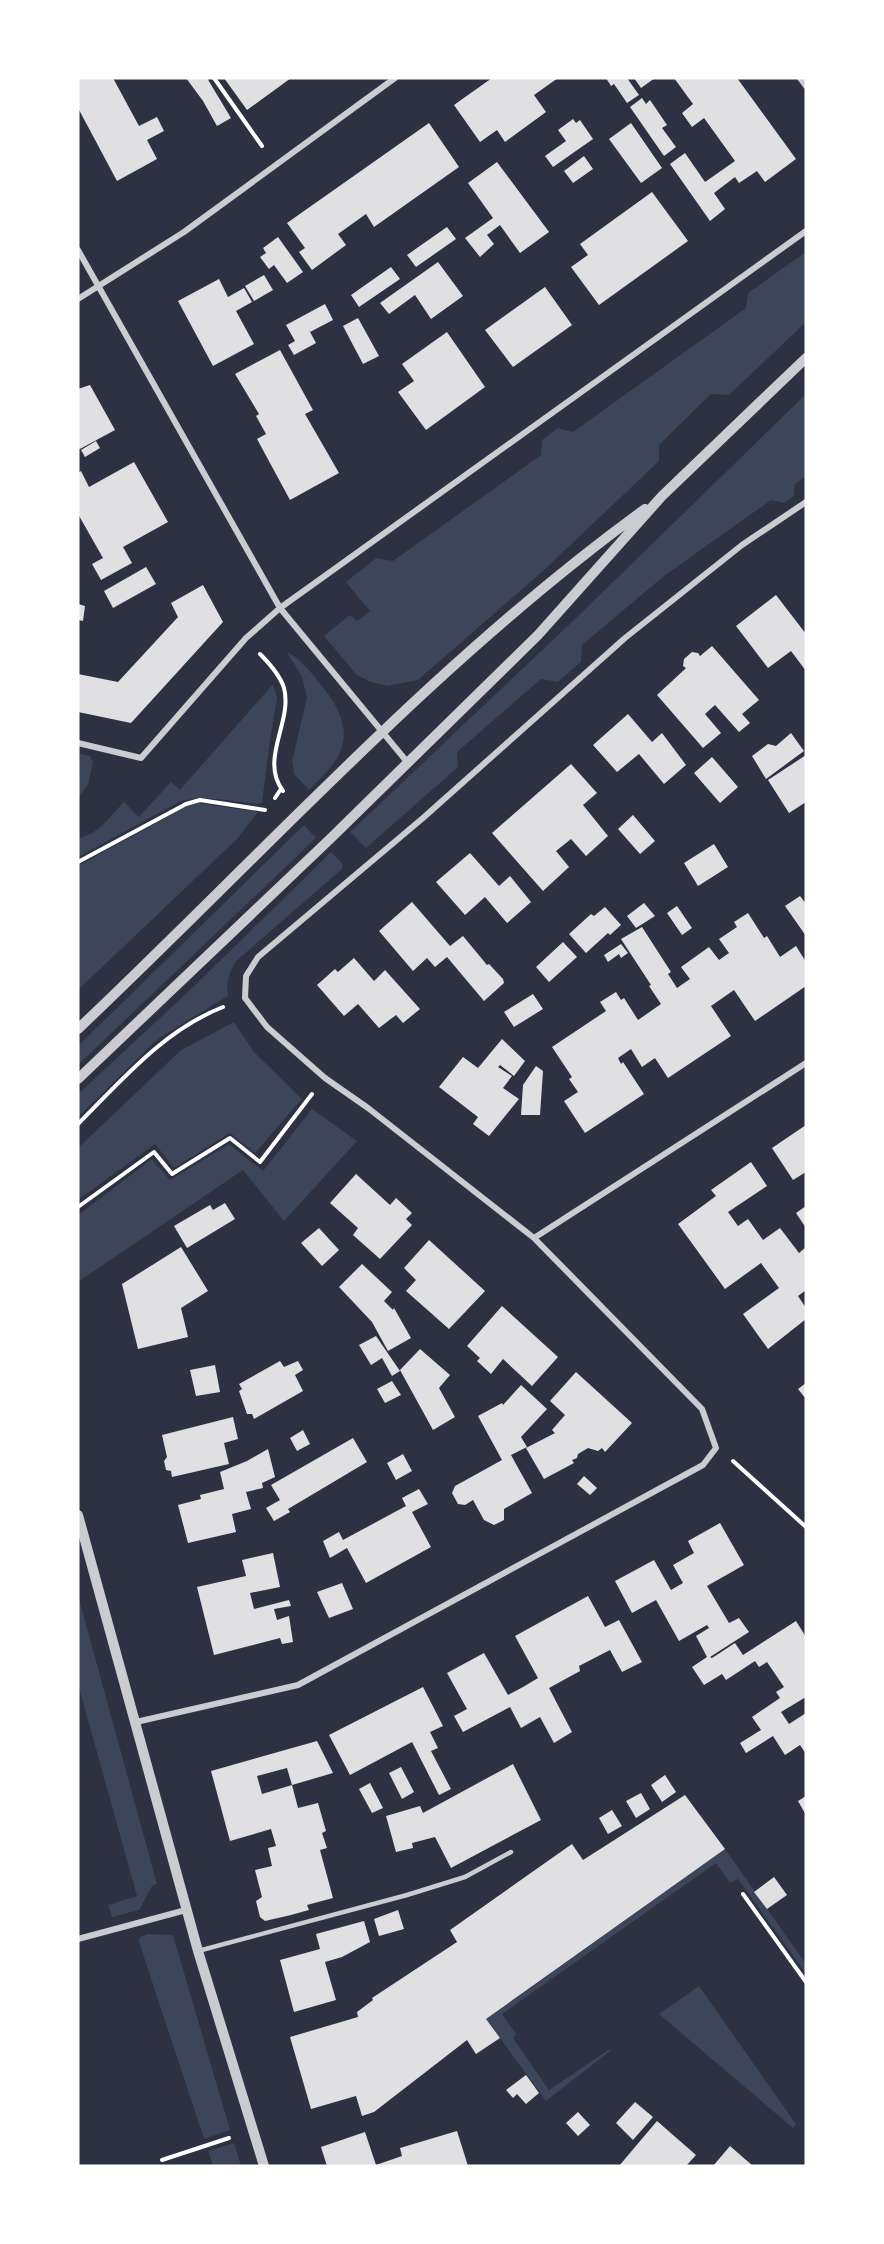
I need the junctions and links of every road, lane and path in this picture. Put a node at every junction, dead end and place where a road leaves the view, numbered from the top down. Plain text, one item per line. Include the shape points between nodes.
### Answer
1 (214, 78) edge
2 (395, 78) edge
3 (800, 78) edge
4 (806, 86) edge
5 (276, 165) junction
6 (806, 231) edge
7 (78, 250) edge
8 (97, 286) junction
9 (78, 300) edge
10 (806, 358) edge
11 (662, 496) junction
12 (806, 502) edge
13 (280, 608) junction
14 (246, 638) junction
15 (383, 730) junction
16 (78, 743) edge
17 (408, 763) junction
18 (281, 789) dead end
19 (266, 810) dead end
20 (78, 862) edge
21 (245, 998) junction
22 (78, 1029) edge
23 (806, 1063) edge
24 (325, 1078) junction
25 (78, 1079) edge
26 (78, 1124) edge
27 (78, 1207) edge
28 (534, 1238) junction
29 (716, 1448) junction
30 (79, 1519) edge
31 (806, 1527) edge
32 (136, 1722) junction
33 (511, 1852) dead end
34 (743, 1894) dead end
35 (186, 1910) junction
36 (78, 1940) edge
37 (198, 1951) junction
38 (806, 1982) edge
39 (253, 2130) junction
40 (162, 2160) dead end
41 (264, 2166) edge

1 - 5 path
2 - 5 street
3 - 4 street
5 - 8 street via 184,232
6 - 13 street
7 - 8 street
8 - 9 street
8 - 13 street
10 - 11 street
11 - 15 street via 501,622
11 - 17 street via 538,635
12 - 21 street via 742,545 625,638 423,818 258,957 246,976
13 - 14 street
13 - 15 street
14 - 16 street via 141,758
14 - 18 path via 284,686 286,698 273,767
15 - 17 street
15 - 22 street
17 - 25 street
19 - 20 path via 200,800
21 - 24 street via 256,1016
21 - 26 path via 210,1012 169,1036
23 - 28 street
24 - 27 path via 260,1162 230,1138 172,1174 154,1152
24 - 28 street
28 - 29 street via 702,1408
29 - 31 path
29 - 32 street via 703,1465 298,1685
30 - 32 street
32 - 35 street
33 - 37 lane via 465,1877
34 - 38 path
35 - 36 street
35 - 37 street
37 - 39 street
39 - 40 path
39 - 41 street

